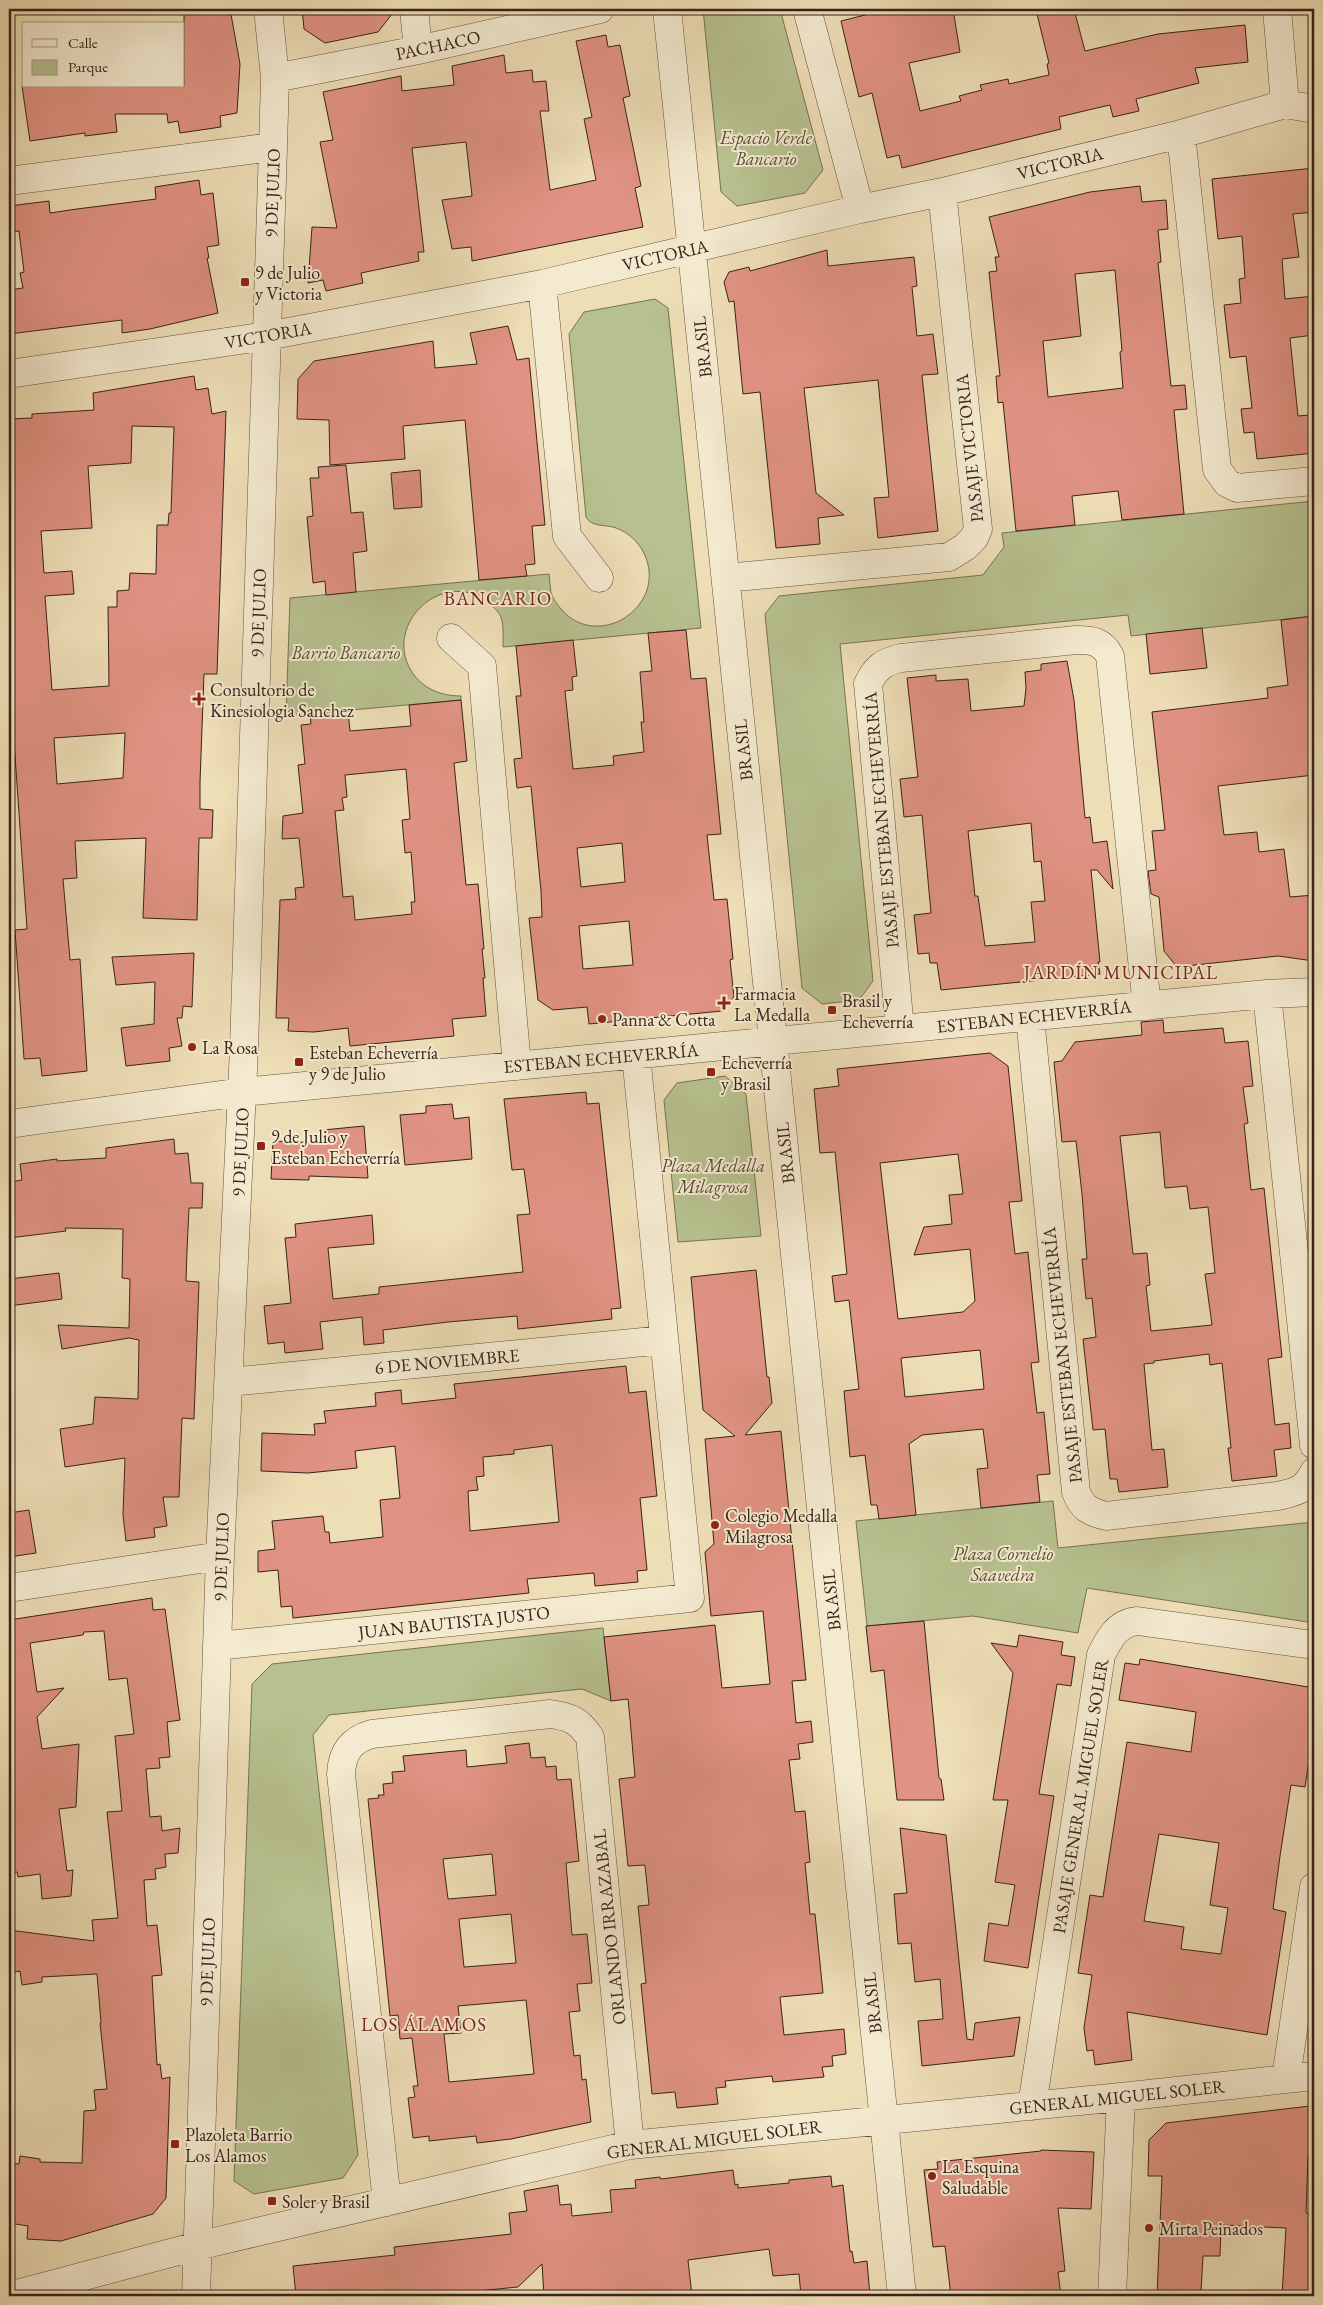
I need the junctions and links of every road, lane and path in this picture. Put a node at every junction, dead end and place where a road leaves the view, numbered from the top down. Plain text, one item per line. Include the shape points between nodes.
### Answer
1 (268, 9) edge
2 (414, 9) edge
3 (600, 9) edge
4 (667, 9) edge
5 (807, 9) edge
6 (1277, 9) edge
7 (418, 50) junction
8 (275, 78) junction
9 (1286, 104) junction
10 (1314, 109) edge
11 (1181, 134) junction
12 (273, 147) junction
13 (9, 181) edge
14 (942, 192) junction
15 (860, 209) junction
16 (692, 249) junction
17 (542, 284) junction
18 (267, 336) junction
19 (9, 374) edge
20 (1314, 481) edge
21 (599, 578) dead end
22 (726, 578) junction
23 (450, 638) dead end
24 (1314, 992) edge
25 (1268, 994) junction
26 (1147, 1006) junction
27 (1030, 1017) junction
28 (900, 1029) junction
29 (774, 1042) junction
30 (636, 1055) junction
31 (517, 1066) junction
32 (242, 1092) junction
33 (9, 1124) edge
34 (664, 1340) junction
35 (229, 1382) junction
36 (1314, 1445) edge
37 (1314, 1472) edge
38 (220, 1556) junction
39 (9, 1588) edge
40 (1314, 1645) edge
41 (217, 1646) junction
42 (1314, 1887) edge
43 (1314, 2076) edge
44 (1286, 2078) junction
45 (1121, 2098) junction
46 (1032, 2106) junction
47 (885, 2121) junction
48 (630, 2145) junction
49 (387, 2202) junction
50 (197, 2246) junction
51 (9, 2296) edge
52 (196, 2296) edge
53 (902, 2296) edge
54 (1112, 2296) edge

1 - 8 street, 9 DE JULIO
2 - 7 street
3 - 7 street, PACHACO
4 - 16 street, BRASIL
5 - 15 street
6 - 9 street
7 - 8 street, PACHACO
8 - 12 street, 9 DE JULIO
9 - 10 street, VICTORIA
9 - 11 street, VICTORIA
11 - 14 street, VICTORIA
11 - 20 street via 1217,469 1227,483 1238,488
12 - 13 street
12 - 18 street, 9 DE JULIO
14 - 15 street, VICTORIA
14 - 22 street, PASAJE VICTORIA via 978,529 974,538 949,557
15 - 16 street, VICTORIA
16 - 17 street, VICTORIA
16 - 22 street, BRASIL
17 - 18 street, VICTORIA
17 - 21 street via 567,536
18 - 19 street, VICTORIA
18 - 32 street, 9 DE JULIO
22 - 29 street, BRASIL
23 - 31 street via 482,666
24 - 25 street, ESTEBAN ECHEVERRÍA
25 - 26 street, ESTEBAN ECHEVERRÍA
25 - 36 street
26 - 27 street, ESTEBAN ECHEVERRÍA
26 - 28 street, PASAJE ESTEBAN ECHEVERRÍA via 1110,656 1105,646 1092,640 1076,640 901,658 885,662 874,671 868,684
27 - 28 street, ESTEBAN ECHEVERRÍA
27 - 37 street, PASAJE ESTEBAN ECHEVERRÍA via 1079,1501 1090,1512 1106,1516 1278,1496 1300,1491
28 - 29 street, ESTEBAN ECHEVERRÍA
29 - 30 street, ESTEBAN ECHEVERRÍA
29 - 47 street, BRASIL
30 - 31 street, ESTEBAN ECHEVERRÍA
30 - 34 street
31 - 32 street, ESTEBAN ECHEVERRÍA
32 - 33 street, ESTEBAN ECHEVERRÍA
32 - 35 street, 9 DE JULIO
34 - 35 street, 6 DE NOVIEMBRE
34 - 41 street, JUAN BAUTISTA JUSTO via 690,1598
35 - 38 street, 9 DE JULIO
38 - 39 street
38 - 41 street, 9 DE JULIO
40 - 46 street, PASAJE GENERAL MIGUEL SOLER via 1137,1621 1120,1627 1109,1638 1101,1655
41 - 50 street, 9 DE JULIO
42 - 44 street
43 - 44 street, GENERAL MIGUEL SOLER
44 - 45 street, GENERAL MIGUEL SOLER
45 - 46 street, GENERAL MIGUEL SOLER
45 - 54 street
46 - 47 street, GENERAL MIGUEL SOLER
47 - 48 street, GENERAL MIGUEL SOLER
47 - 53 street, BRASIL
48 - 49 street, GENERAL MIGUEL SOLER
48 - 49 street, ORLANDO IRRAZABAL via 590,1738 583,1727 571,1718 550,1714 372,1734 347,1748 341,1774
49 - 50 street, GENERAL MIGUEL SOLER
50 - 51 street, GENERAL MIGUEL SOLER
50 - 52 street, 9 DE JULIO

